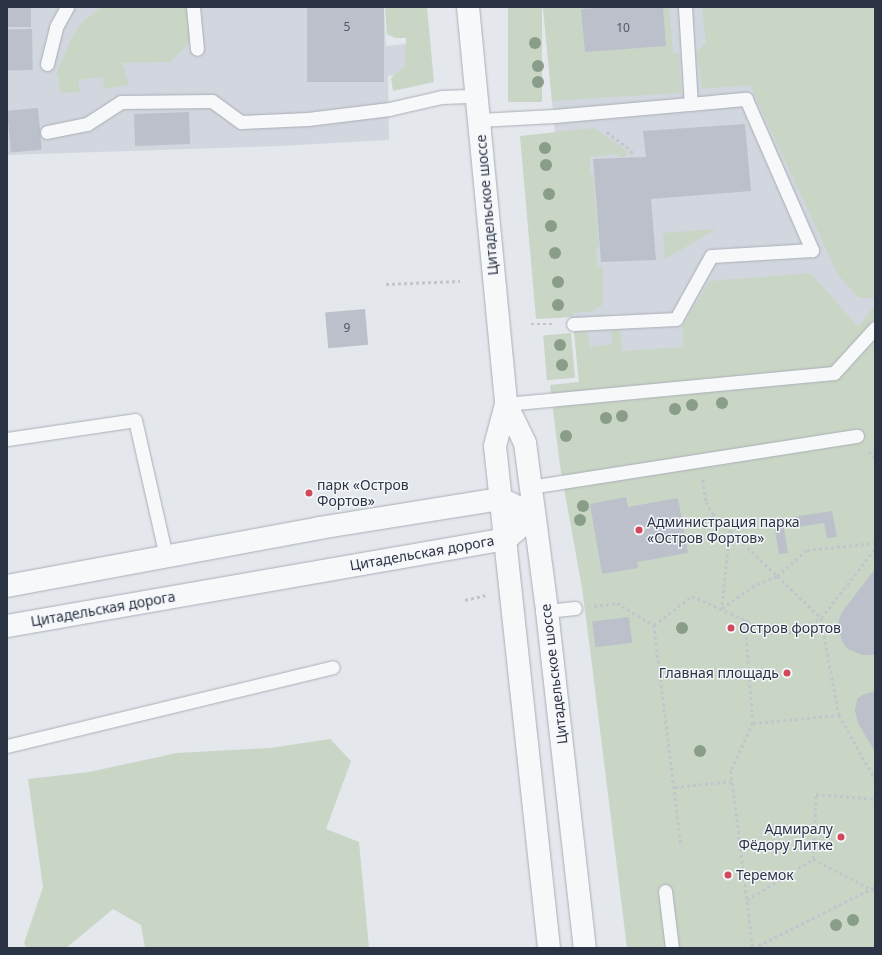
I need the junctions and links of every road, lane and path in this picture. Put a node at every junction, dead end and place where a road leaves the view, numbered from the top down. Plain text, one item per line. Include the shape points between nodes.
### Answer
1 (67, 7) edge
2 (193, 7) edge
3 (468, 7) edge
4 (685, 7) edge
5 (197, 49) dead end
6 (47, 64) dead end
7 (476, 96) junction
8 (691, 104) junction
9 (478, 120) junction
10 (47, 132) dead end
11 (460, 281) dead end
12 (386, 284) dead end
13 (573, 324) dead end
14 (875, 328) edge
15 (506, 404) junction
16 (857, 436) dead end
17 (7, 439) edge
18 (701, 460) junction
19 (530, 487) junction
20 (501, 499) junction
21 (534, 515) junction
22 (730, 530) junction
23 (506, 539) junction
24 (875, 542) edge
25 (875, 549) edge
26 (166, 557) junction
27 (777, 576) junction
28 (7, 586) edge
29 (575, 608) joint
30 (722, 608) junction
31 (547, 611) junction
32 (821, 618) junction
33 (745, 619) junction
34 (654, 625) junction
35 (7, 626) edge
36 (333, 667) dead end
37 (839, 715) junction
38 (753, 723) junction
39 (7, 746) edge
40 (875, 779) edge
41 (732, 781) junction
42 (675, 787) junction
43 (875, 799) edge
44 (681, 846) dead end
45 (813, 859) junction
46 (874, 888) edge
47 (665, 891) dead end
48 (875, 892) edge
49 (747, 900) junction
50 (549, 948) edge
51 (585, 948) edge
52 (672, 948) edge
53 (753, 948) edge

1 - 6 lane via 56,27
2 - 5 lane
3 - 7 street, Цитадельское шоссе
4 - 8 lane
7 - 9 street, Цитадельское шоссе
7 - 10 lane via 442,97 389,109 308,119 241,122 212,101 122,102 87,124
8 - 9 lane
8 - 13 lane via 746,99 812,250 712,256 676,319
9 - 15 street, Цитадельское шоссе
11 - 12 path
14 - 15 lane via 834,373
15 - 19 street, Цитадельское шоссе via 524,443
15 - 20 street, Цитадельское шоссе via 494,446
16 - 18 lane
17 - 26 lane via 135,420
18 - 19 lane
18 - 22 path via 706,502 713,514
19 - 21 street, Цитадельское шоссе
20 - 21 street
20 - 23 street, Цитадельское шоссе
20 - 26 street via 319,528
21 - 23 street, Цитадельская дорога
21 - 31 street, Цитадельское шоссе
22 - 27 path
22 - 30 path
23 - 35 street, Цитадельская дорога
23 - 50 street, Цитадельское шоссе
24 - 27 path via 807,550
25 - 32 path
26 - 28 street
27 - 30 path via 752,587
27 - 32 path
29 - 31 lane
29 - 34 path via 617,603
30 - 33 path
30 - 34 path via 692,596
31 - 51 street, Цитадельское шоссе
32 - 33 path via 788,633 766,629
32 - 37 path
33 - 38 path
34 - 42 path
36 - 39 lane
37 - 38 path
37 - 40 path
38 - 41 path via 731,771
41 - 42 path
41 - 49 path
42 - 44 path
43 - 45 path via 816,794
45 - 46 path
45 - 49 path
46 - 48 path
46 - 53 path
47 - 52 lane
49 - 53 path

